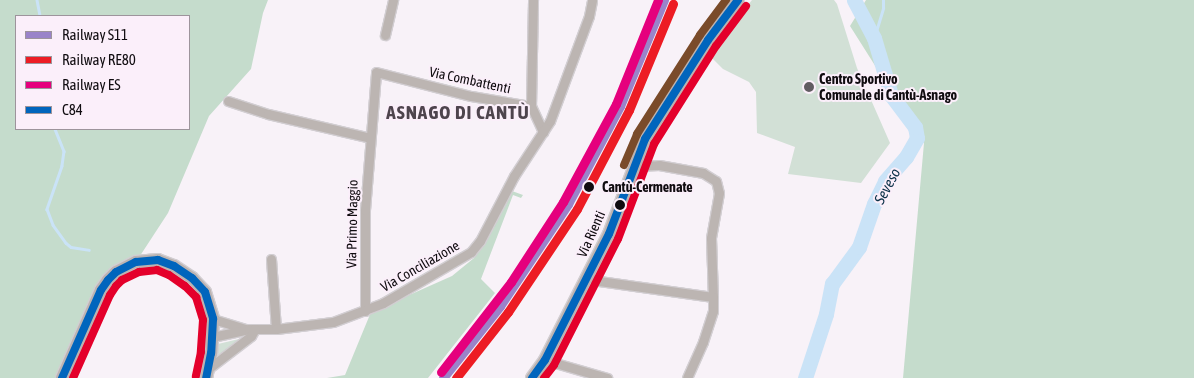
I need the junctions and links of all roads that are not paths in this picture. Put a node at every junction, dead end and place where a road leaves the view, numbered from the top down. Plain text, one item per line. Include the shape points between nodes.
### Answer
1 (393, 0) edge
2 (533, 0) edge
3 (592, 0) edge
4 (738, 0) edge
5 (384, 35) dead end
6 (376, 72) joint
7 (228, 101) dead end
8 (531, 106) junction
9 (543, 132) junction
10 (370, 138) junction
11 (634, 166) junction
12 (272, 259) dead end
13 (588, 277) junction
14 (712, 297) junction
15 (364, 311) junction
16 (213, 319) junction
17 (252, 329) junction
18 (276, 329) junction
19 (212, 338) junction
20 (545, 360) junction
21 (207, 373) edge
22 (62, 378) edge
23 (532, 378) edge
24 (607, 378) edge
25 (687, 378) edge

1 - 5 street
2 - 8 street
3 - 9 street, Via Conciliazione
4 - 11 main road, Via Rienti via 673,94 645,140
6 - 8 street, Via Combattenti via 471,96
6 - 10 street, Via Primo Maggio
7 - 10 street
8 - 9 street
9 - 15 street, Via Conciliazione via 514,176 480,241 470,252
10 - 15 street, Via Primo Maggio via 365,210
11 - 13 main road, Via Rienti via 609,234
11 - 14 street via 659,165 694,171 716,181 719,193 711,238
12 - 18 street
13 - 14 street
13 - 20 main road, Via Rienti
14 - 25 street via 712,310 703,342
15 - 18 street, Via Conciliazione via 334,322
16 - 17 street
16 - 19 main road
16 - 22 main road via 205,292 192,278 158,260 136,262 116,272 101,290
17 - 18 street, Via Conciliazione
17 - 19 street
17 - 21 street via 251,336
19 - 21 main road
20 - 23 main road, Via Rienti
20 - 24 street

